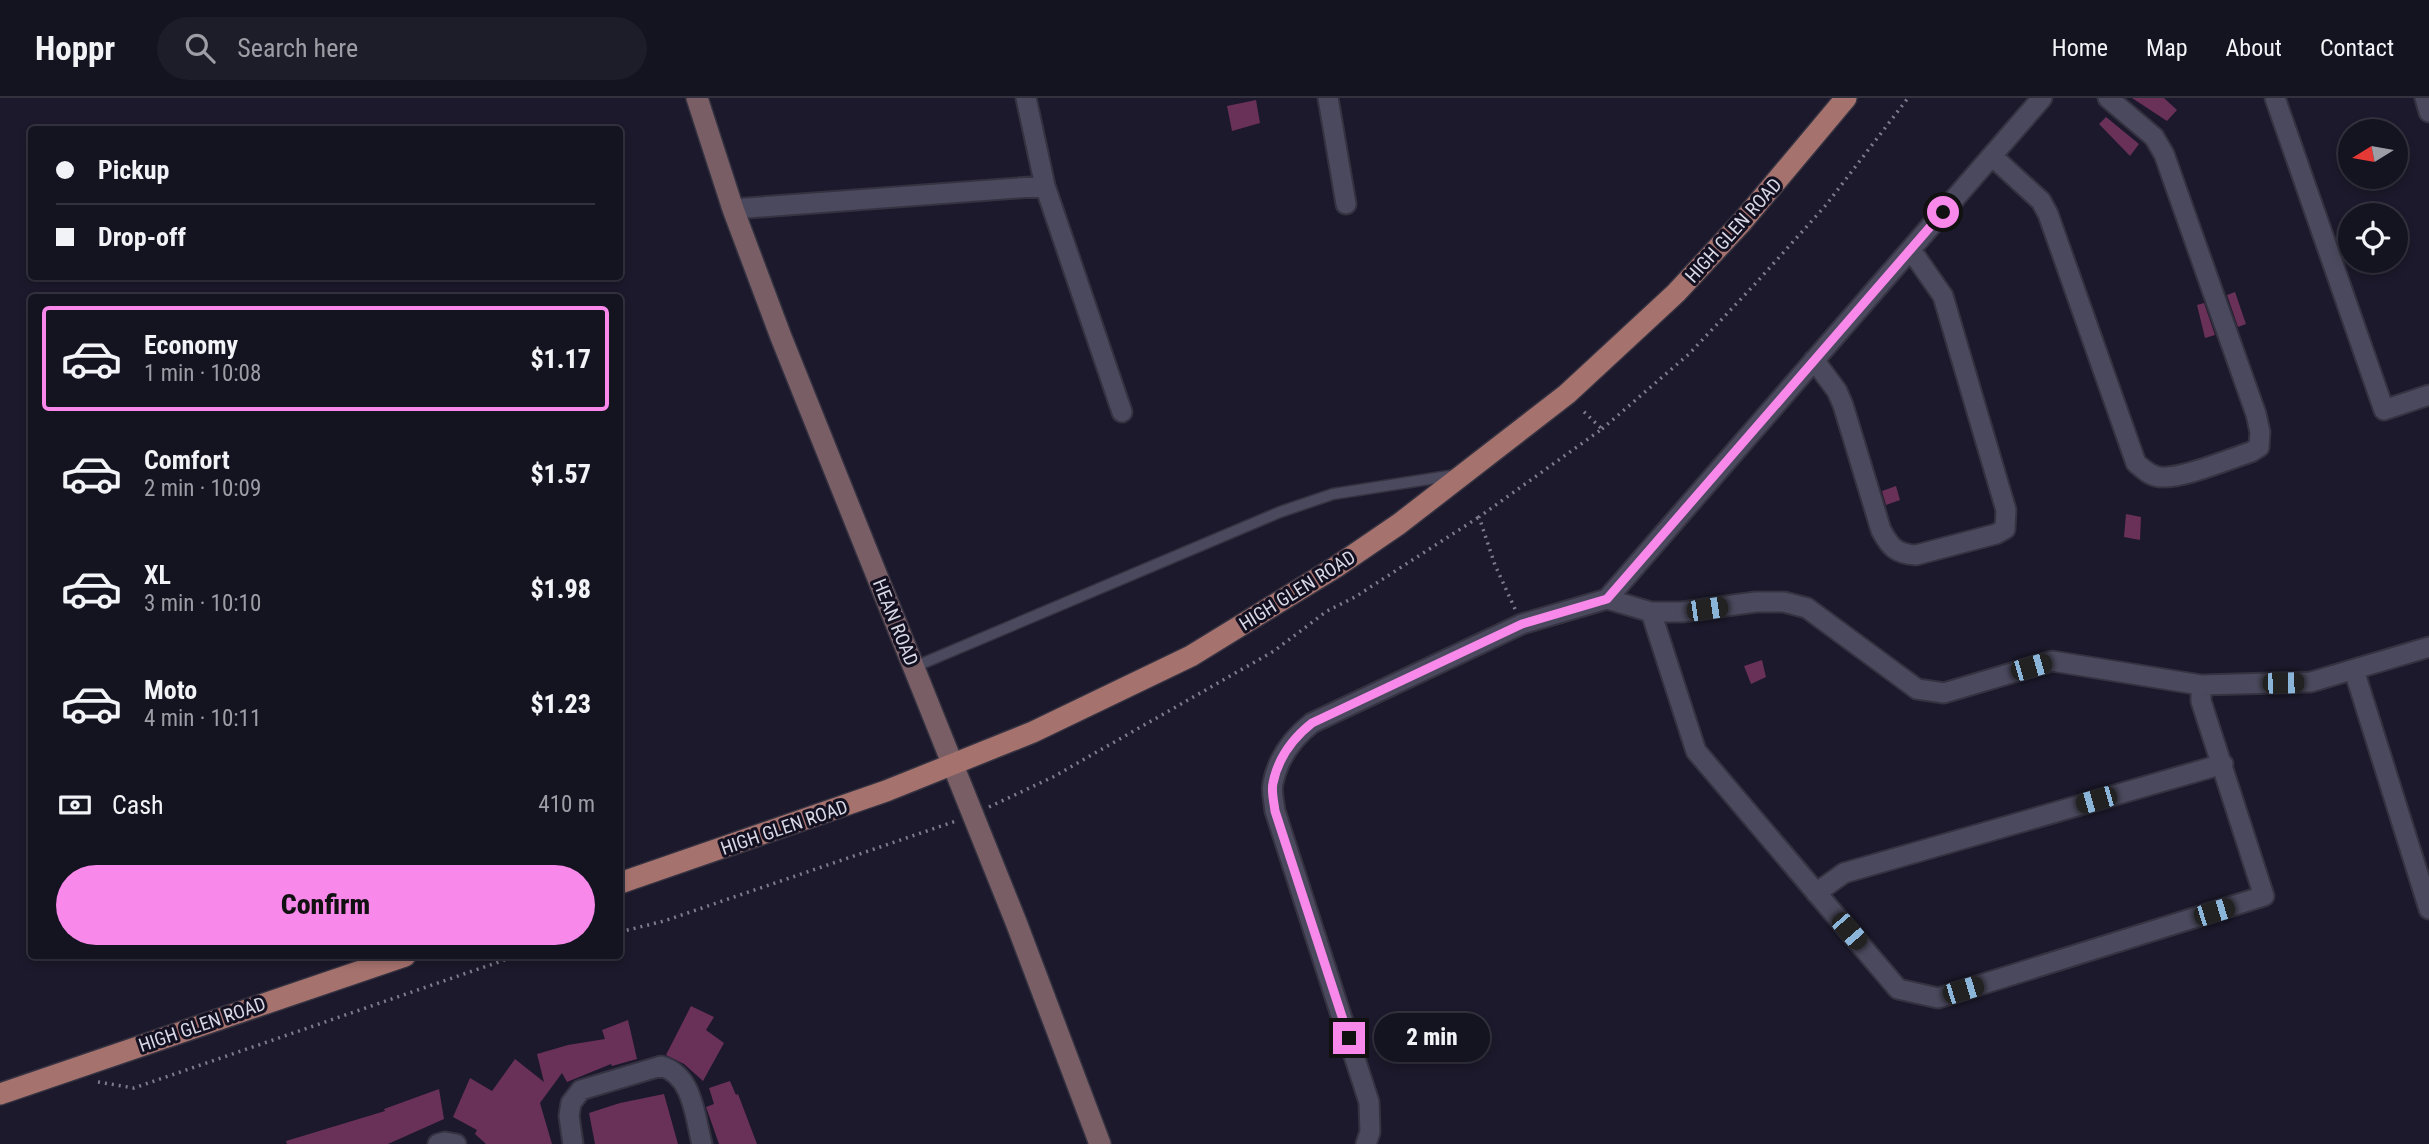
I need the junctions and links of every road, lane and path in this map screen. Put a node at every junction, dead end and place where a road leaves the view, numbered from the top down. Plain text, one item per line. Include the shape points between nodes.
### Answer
1 (697, 98) edge
2 (1026, 98) edge
3 (1328, 98) edge
4 (1846, 98) edge
5 (1908, 98) edge
6 (2042, 98) edge
7 (2108, 98) edge
8 (2275, 98) edge
9 (2425, 98) edge
10 (2429, 112) edge
11 (1992, 156) junction
12 (1045, 186) junction
13 (1346, 204) dead end
14 (733, 209) junction
15 (1911, 250) junction
16 (1814, 360) junction
17 (1566, 394) junction
18 (2429, 395) edge
19 (1122, 412) dead end
20 (1602, 429) junction
21 (1466, 473) junction
22 (1479, 517) junction
23 (1607, 599) junction
24 (1651, 612) junction
25 (1522, 624) junction
26 (2429, 647) edge
27 (914, 667) junction
28 (2354, 670) junction
29 (2201, 685) junction
30 (2223, 764) junction
31 (953, 765) junction
32 (971, 816) junction
33 (623, 882) edge
34 (1816, 892) junction
35 (2429, 909) edge
36 (623, 931) edge
37 (396, 959) edge
38 (507, 959) edge
39 (94, 1082) dead end
40 (0, 1094) edge
41 (438, 1144) edge
42 (456, 1144) edge
43 (573, 1144) edge
44 (702, 1144) edge
45 (1100, 1144) edge
46 (1366, 1144) edge

1 - 14 street, HEAN ROAD
2 - 12 street
3 - 13 street
4 - 17 main road, HIGH GLEN ROAD via 1676,293
5 - 20 path via 1826,205 1756,283 1689,354
6 - 11 street
7 - 11 street via 2154,136 2164,154 2256,414 2259,447 2251,452 2160,477 2136,463 2048,214 2041,201
8 - 18 street via 2384,410
9 - 10 street
11 - 15 street
12 - 14 street
12 - 19 street
14 - 27 street, HEAN ROAD
15 - 16 street
15 - 16 street via 1943,296 2006,510 2005,529 1916,555 1891,548 1881,530 1843,405
16 - 23 street
17 - 20 path
17 - 21 main road, HIGH GLEN ROAD
20 - 22 path
21 - 27 lane via 1333,494 1280,512
21 - 31 main road, HIGH GLEN ROAD via 1336,567 1191,656
22 - 25 path
22 - 32 path via 1327,611 1274,651 1053,777
23 - 24 street
23 - 25 street
24 - 29 street via 1756,602 1807,608 1917,688 1944,693 2052,661
24 - 34 street via 1696,751
25 - 46 street via 1312,723 1295,737 1272,784 1275,811 1369,1102
26 - 28 street
27 - 31 street, HEAN ROAD
28 - 29 street via 2311,682
28 - 35 street
29 - 30 street via 2201,701
30 - 34 street via 1844,873
30 - 34 street via 2264,896 1938,998 1898,989
31 - 32 street, HEAN ROAD
31 - 33 main road, HIGH GLEN ROAD
32 - 36 path
32 - 45 street, HEAN ROAD
37 - 40 main road, HIGH GLEN ROAD
38 - 39 path via 134,1088
41 - 42 street
43 - 44 street via 569,1116 571,1103 581,1090 662,1066 685,1083

